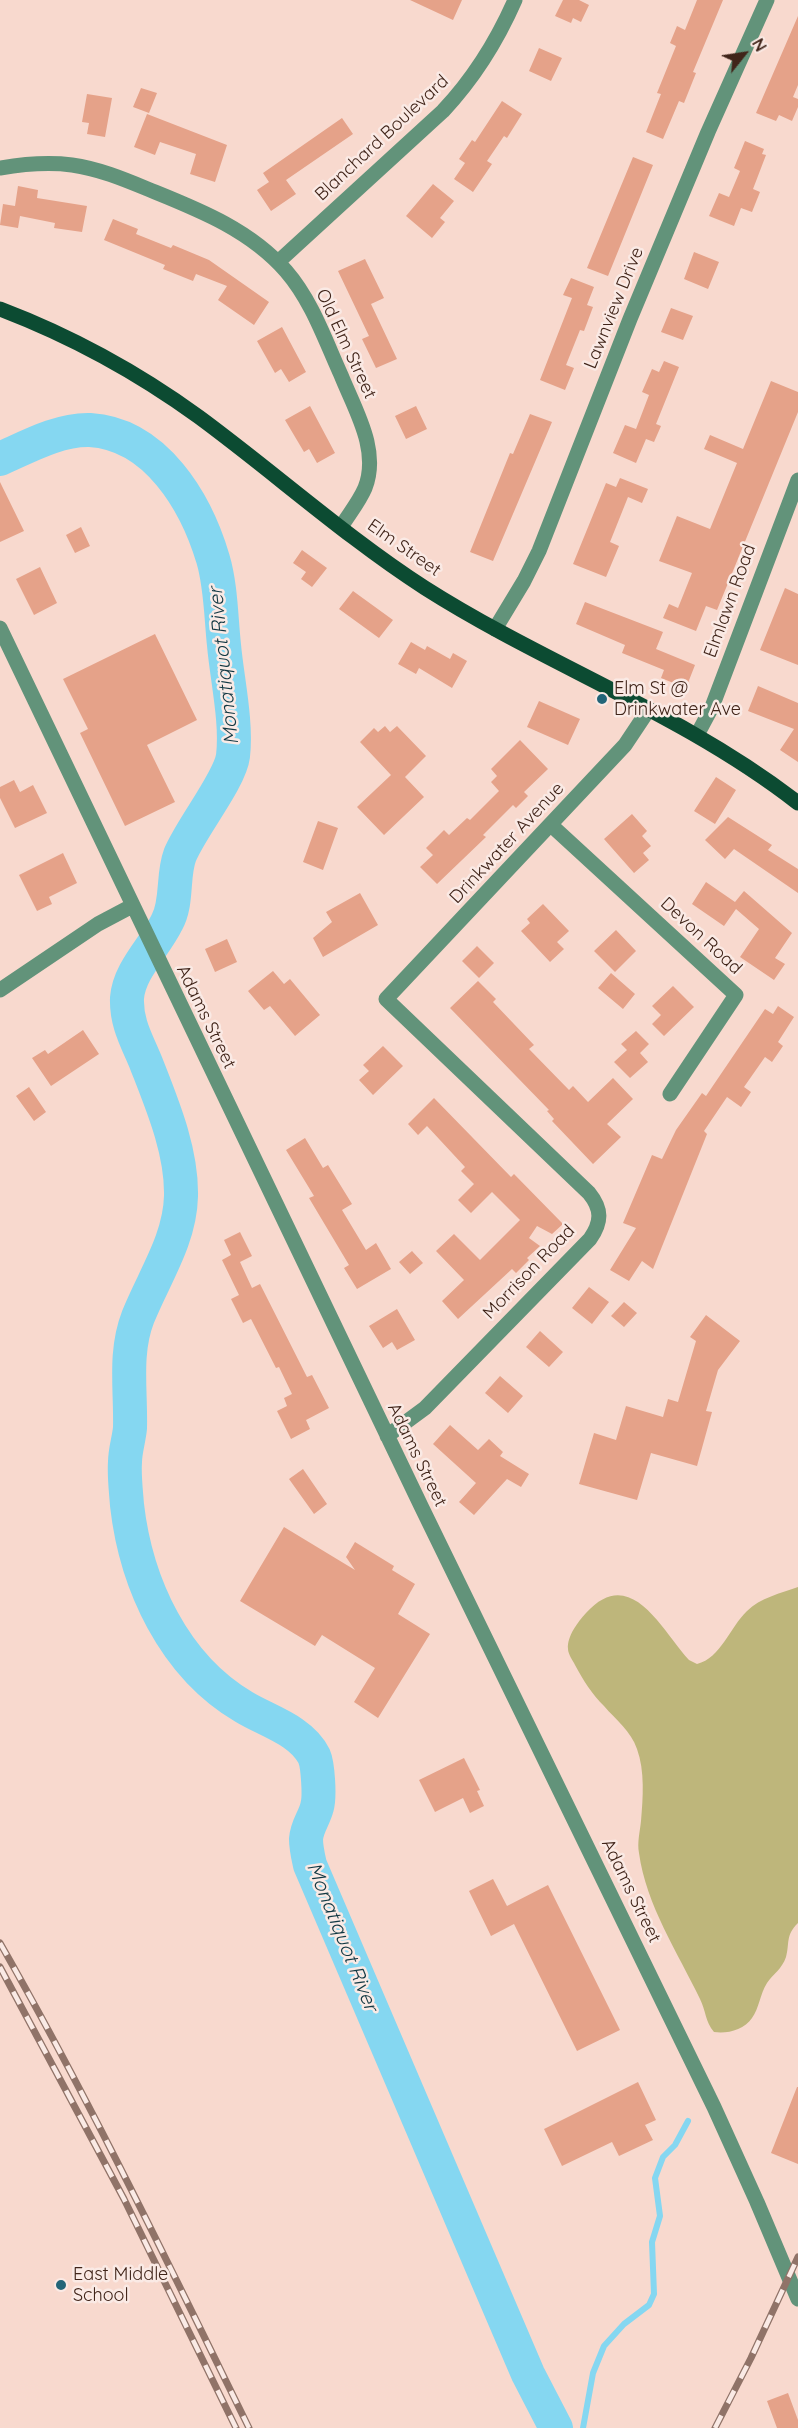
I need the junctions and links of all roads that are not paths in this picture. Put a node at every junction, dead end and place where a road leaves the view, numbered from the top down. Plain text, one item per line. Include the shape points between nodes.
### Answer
1 (515, 0) edge
2 (767, 0) edge
3 (0, 168) edge
4 (278, 262) junction
5 (0, 309) edge
6 (798, 480) edge
7 (340, 526) junction
8 (0, 628) edge
9 (495, 629) junction
10 (649, 709) junction
11 (698, 735) junction
12 (798, 803) edge
13 (551, 825) junction
14 (132, 906) junction
15 (0, 990) edge
16 (386, 999) joint
17 (670, 1094) dead end
18 (387, 1437) junction
19 (798, 2299) edge

1 - 4 street, Blanchard Boulevard via 488,54 448,106
2 - 9 street, Lawnview Drive via 630,319 539,551
3 - 4 street, Old Elm Street via 57,163 110,175 218,219
4 - 7 street, Old Elm Street via 296,283 312,312 368,443 367,482
5 - 7 main road, Elm Street via 87,346 170,397
6 - 11 street, Elmlawn Road
7 - 9 main road, Elm Street via 411,579
8 - 14 street, Adams Street
9 - 10 main road, Elm Street
10 - 11 main road, Elm Street
10 - 13 street, Drinkwater Avenue via 632,737
11 - 12 main road, Elm Street
13 - 16 street, Drinkwater Avenue
13 - 17 street, Devon Road via 736,995
14 - 15 street
14 - 18 street, Adams Street
16 - 18 street, Morrison Road via 590,1193 600,1216 595,1232 581,1247 425,1408
18 - 19 street, Adams Street via 714,2107

